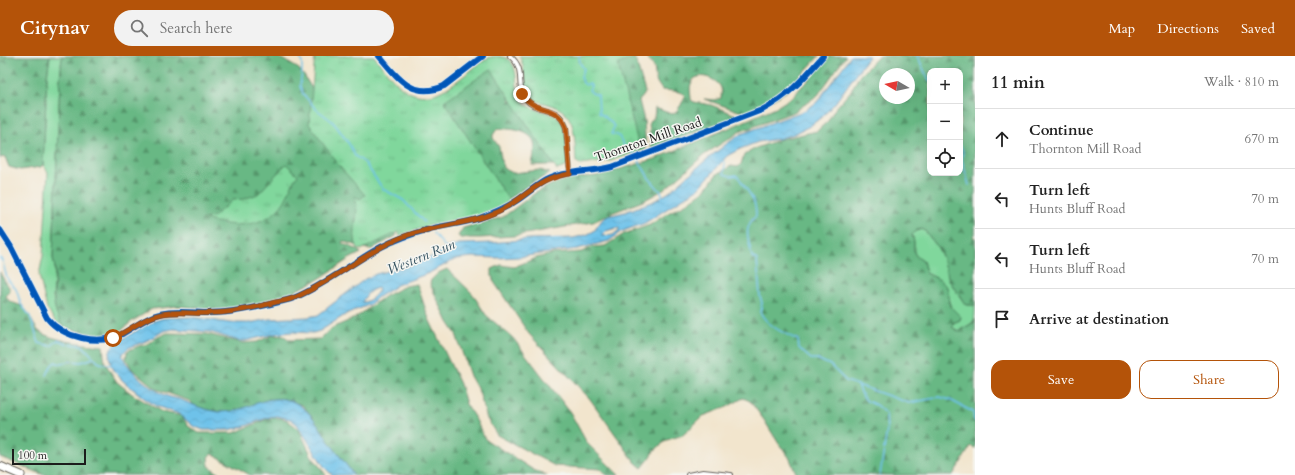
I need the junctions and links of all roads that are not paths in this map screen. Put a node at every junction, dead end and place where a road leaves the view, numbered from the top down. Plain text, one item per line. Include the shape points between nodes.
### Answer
1 (379, 56) edge
2 (484, 56) edge
3 (510, 56) edge
4 (823, 56) edge
5 (570, 174) junction
6 (0, 230) edge
7 (0, 466) edge
8 (21, 475) edge
9 (691, 475) edge
10 (731, 475) edge

1 - 2 street via 405,84 423,91 444,86
3 - 5 street via 518,64 522,94 526,100 552,111 564,121
4 - 5 street, Thornton Mill Road via 783,98 762,110 612,167
5 - 6 street, Thornton Mill Road via 558,175 547,180 517,201 491,214 404,236 295,297 242,311 161,314 146,319 113,338 104,339 90,339 67,333 53,325
7 - 8 highway
9 - 10 street via 703,472

